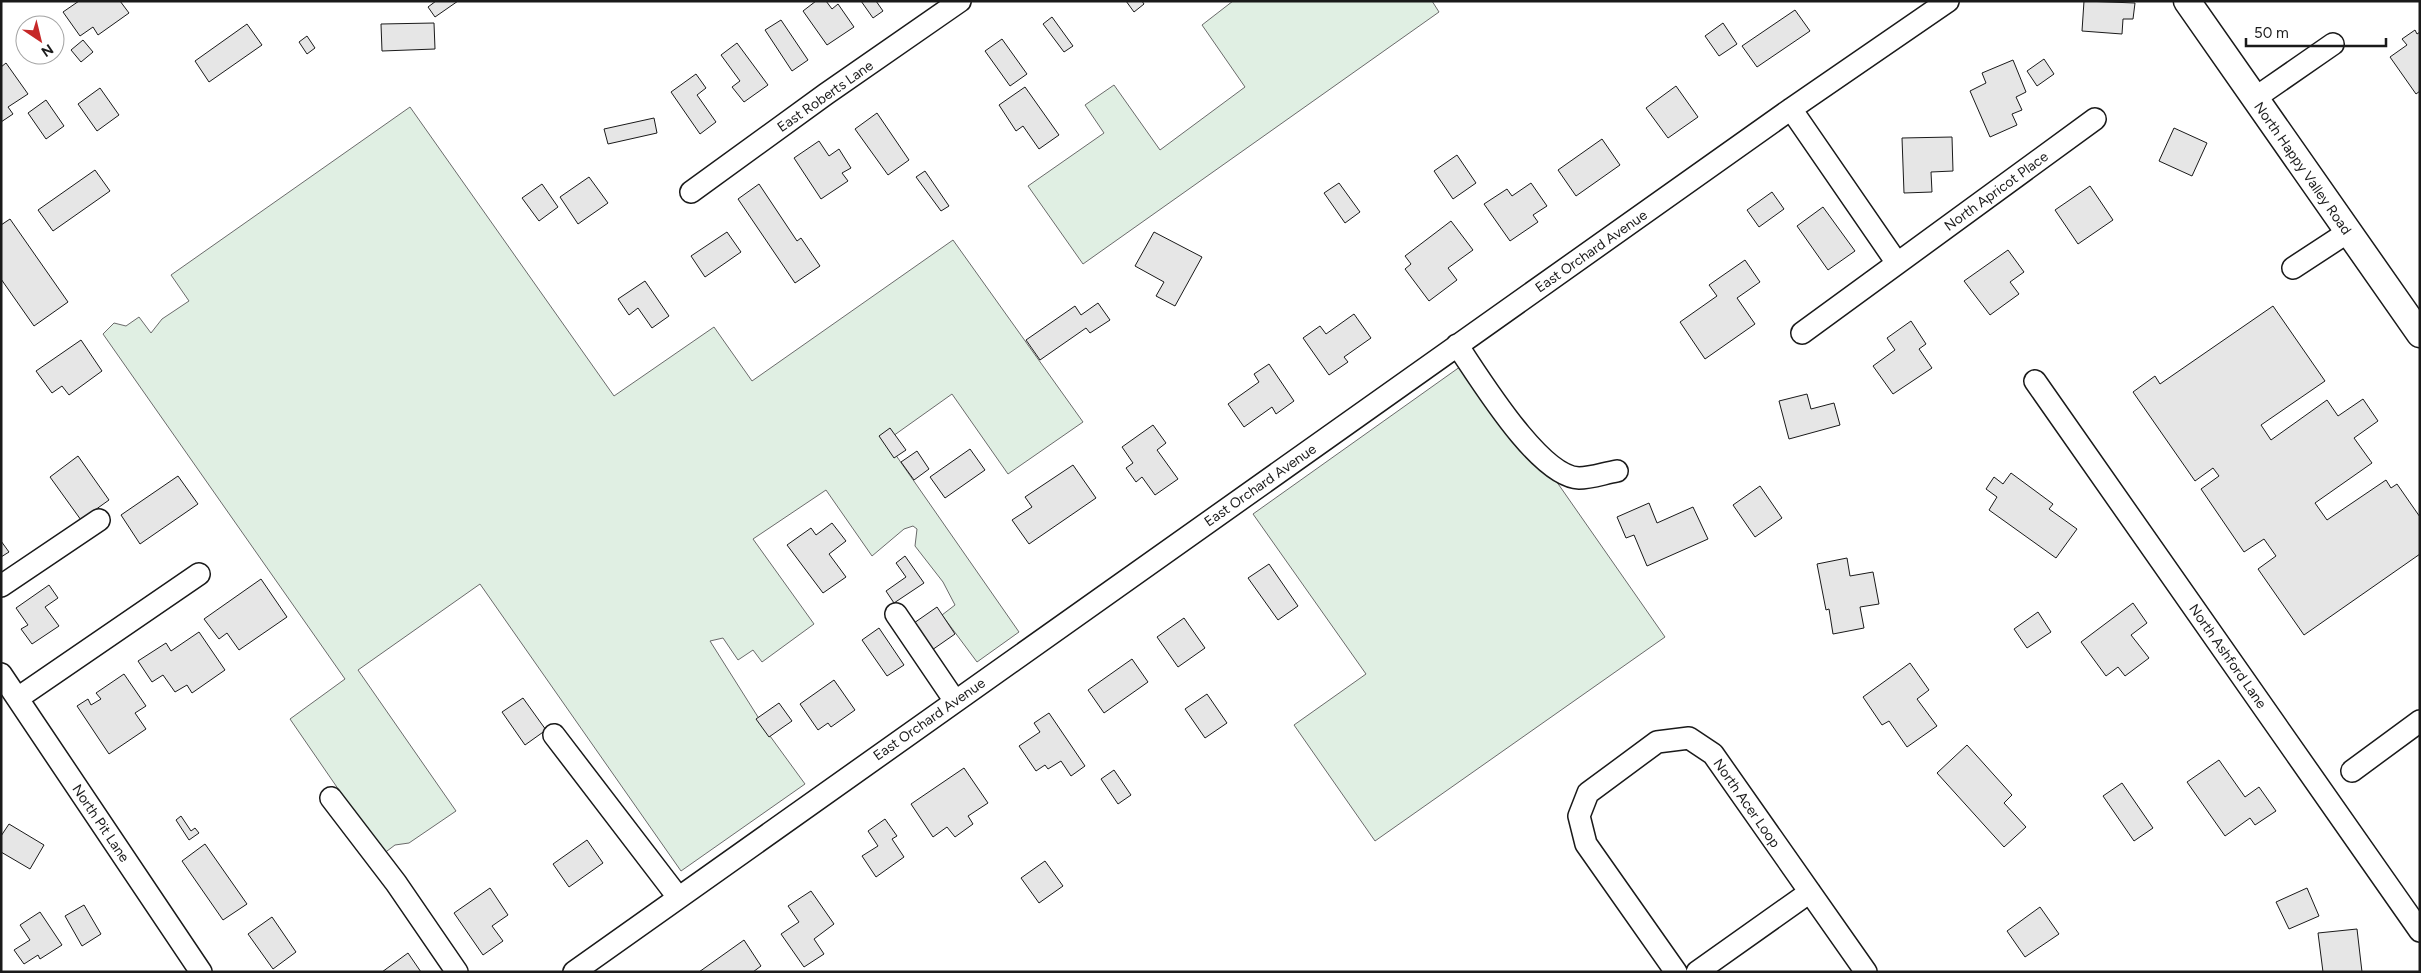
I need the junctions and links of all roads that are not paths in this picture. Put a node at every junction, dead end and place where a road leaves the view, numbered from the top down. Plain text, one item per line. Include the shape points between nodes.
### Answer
1 (960, 1) edge
2 (1948, 1) edge
3 (2187, 1) edge
4 (2333, 44) dead end
5 (2255, 98) junction
6 (1791, 109) junction
7 (2095, 119) dead end
8 (691, 192) dead end
9 (2348, 232) junction
10 (1897, 263) junction
11 (2293, 268) dead end
12 (1802, 333) dead end
13 (2420, 334) edge
14 (1457, 345) junction
15 (2035, 381) dead end
16 (1617, 471) dead end
17 (100, 520) dead end
18 (199, 574) dead end
19 (1, 586) edge
20 (896, 614) dead end
21 (8, 688) edge
22 (955, 701) junction
23 (2420, 721) edge
24 (554, 735) dead end
25 (2352, 771) dead end
26 (331, 798) dead end
27 (1810, 892) junction
28 (678, 897) junction
29 (2420, 931) edge
30 (1860, 970) edge
31 (201, 972) edge
32 (457, 972) edge
33 (574, 972) edge
34 (1676, 972) edge
35 (1697, 972) edge

1 - 8 street, East Roberts Lane
2 - 6 street, East Orchard Avenue
3 - 5 main road, North Happy Valley Road
4 - 5 street
5 - 9 main road, North Happy Valley Road
6 - 10 street
6 - 14 street, East Orchard Avenue
7 - 10 street, North Apricot Place
9 - 11 street
9 - 13 main road, North Happy Valley Road
10 - 12 street, North Apricot Place
14 - 16 street via 1513,426 1552,467 1578,478
14 - 22 street, East Orchard Avenue
15 - 29 street, North Ashford Lane
17 - 19 street
18 - 21 street
20 - 22 street
21 - 31 street, North Pit Lane
22 - 28 street, East Orchard Avenue
23 - 25 street
24 - 28 street
26 - 32 street via 396,883
27 - 30 street, North Acer Loop
27 - 34 street, North Acer Loop via 1713,754 1689,738 1657,742 1588,793 1580,816 1586,844
27 - 35 street
28 - 33 street, East Orchard Avenue

